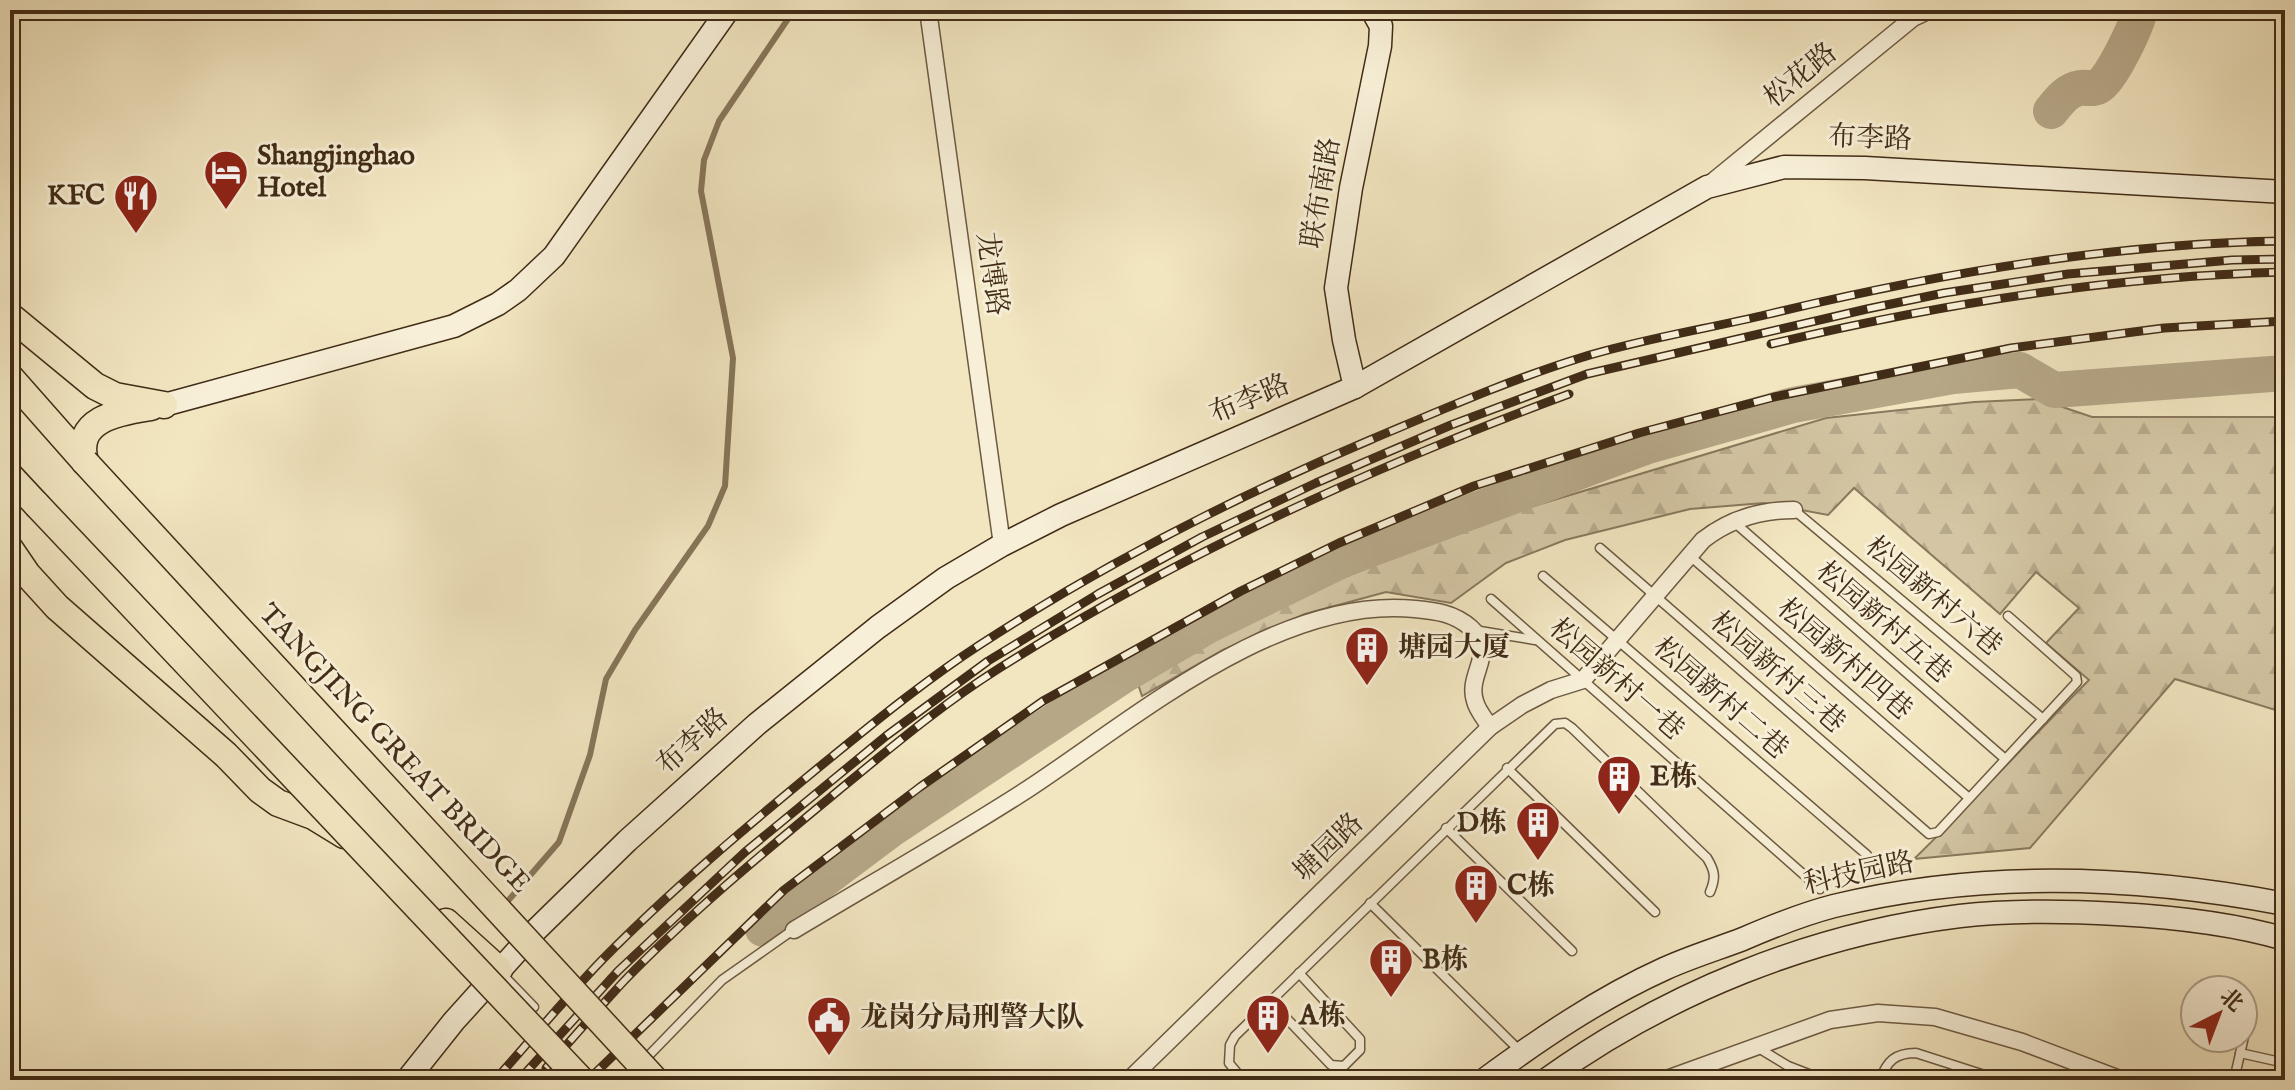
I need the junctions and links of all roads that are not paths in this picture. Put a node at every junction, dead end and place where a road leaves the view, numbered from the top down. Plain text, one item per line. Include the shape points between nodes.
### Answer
1 (728, 10) edge
2 (928, 10) edge
3 (1372, 10) edge
4 (1930, 10) edge
5 (1707, 187) junction
6 (2285, 192) edge
7 (10, 316) edge
8 (10, 377) edge
9 (1355, 387) junction
10 (164, 405) junction
11 (85, 462) junction
12 (10, 476) edge
13 (1794, 510) joint
14 (1733, 521) junction
15 (1002, 545) junction
16 (1600, 548) dead end
17 (10, 549) edge
18 (1690, 556) junction
19 (1543, 576) dead end
20 (1656, 596) junction
21 (1491, 599) dead end
22 (2008, 616) dead end
23 (1473, 629) junction
24 (1537, 640) junction
25 (1618, 640) junction
26 (1583, 680) junction
27 (2043, 719) junction
28 (1490, 727) junction
29 (2004, 758) junction
30 (1507, 768) junction
31 (1969, 798) junction
32 (1446, 828) junction
33 (1867, 855) dead end
34 (1820, 889) dead end
35 (1710, 892) dead end
36 (1370, 903) junction
37 (2285, 904) edge
38 (1655, 912) dead end
39 (794, 930) joint
40 (2285, 939) edge
41 (1572, 951) dead end
42 (499, 970) junction
43 (1299, 973) junction
44 (1270, 1001) junction
45 (534, 1007) dead end
46 (1756, 1047) junction
47 (1522, 1054) junction
48 (2240, 1054) edge
49 (2244, 1054) edge
50 (2285, 1063) edge
51 (595, 1078) edge
52 (407, 1080) edge
53 (625, 1080) edge
54 (655, 1080) edge
55 (1129, 1080) edge
56 (1243, 1080) edge
57 (1484, 1080) edge
58 (1546, 1080) edge
59 (1664, 1080) edge
60 (1824, 1080) edge
61 (1880, 1080) edge
62 (2000, 1080) edge
63 (2122, 1080) edge
64 (2234, 1080) edge

1 - 10 main road via 569,237 518,290 454,326
2 - 15 street, 龙博路
3 - 9 main road, 联布南路 via 1381,26 1380,46 1336,288
4 - 5 street, 松花路 via 1913,18
5 - 6 main road, 布李路 via 1784,167
5 - 9 main road, 布李路
7 - 10 main road via 95,386 115,396
8 - 11 main road, TANGJING GREAT BRIDGE
9 - 15 main road, 布李路 via 1123,486
10 - 11 main road via 104,417 87,434
11 - 54 main road, TANGJING GREAT BRIDGE, bridge
12 - 51 main road, bridge
13 - 14 street
13 - 27 lane, 松园新村六巷
14 - 18 street via 1703,540
14 - 29 lane, 松园新村五巷
15 - 42 main road, 布李路 via 878,627 757,724 578,888
16 - 20 lane, 松园新村三巷
17 - 42 main road via 57,607 260,790 329,824 367,851
18 - 20 street
18 - 31 lane, 松园新村四巷
19 - 25 lane, 松园新村二巷
20 - 25 street
20 - 31 lane, 松园新村三巷 via 1924,831 1938,832
21 - 24 lane, 松园新村一巷
22 - 27 lane via 2076,676 2074,688
23 - 24 lane
23 - 28 street via 1482,640 1474,700
23 - 39 street via 1442,611 1387,606 1343,613 1269,637 1202,672 1027,789
24 - 26 lane, 松园新村一巷
25 - 26 street
25 - 33 lane, 松园新村二巷
26 - 28 street, 塘园路 via 1551,690
26 - 34 lane, 松园新村一巷
27 - 29 lane
28 - 55 street, 塘园路
29 - 31 lane
30 - 32 lane
30 - 35 lane via 1547,729 1565,723 1707,858 1714,869
30 - 38 lane
32 - 36 lane
32 - 41 lane
36 - 43 lane
36 - 47 lane
37 - 47 main road, 科技园路 via 2191,888 2075,882 1982,884 1860,900 1785,921 1664,969 1582,1013
39 - 53 lane via 722,980
40 - 58 main road via 2137,915 2007,912 1929,922 1798,951 1735,975 1653,1015
42 - 45 lane
42 - 52 main road, 布李路
43 - 44 lane
43 - 44 lane via 1360,1039 1360,1050 1344,1066 1331,1065
44 - 56 lane via 1230,1045 1229,1063
46 - 59 street
46 - 60 lane
46 - 63 street via 1853,1015 1923,1016 2022,1042
47 - 57 main road, 科技园路
48 - 64 lane
49 - 50 lane
61 - 62 lane via 1892,1058 1916,1053

